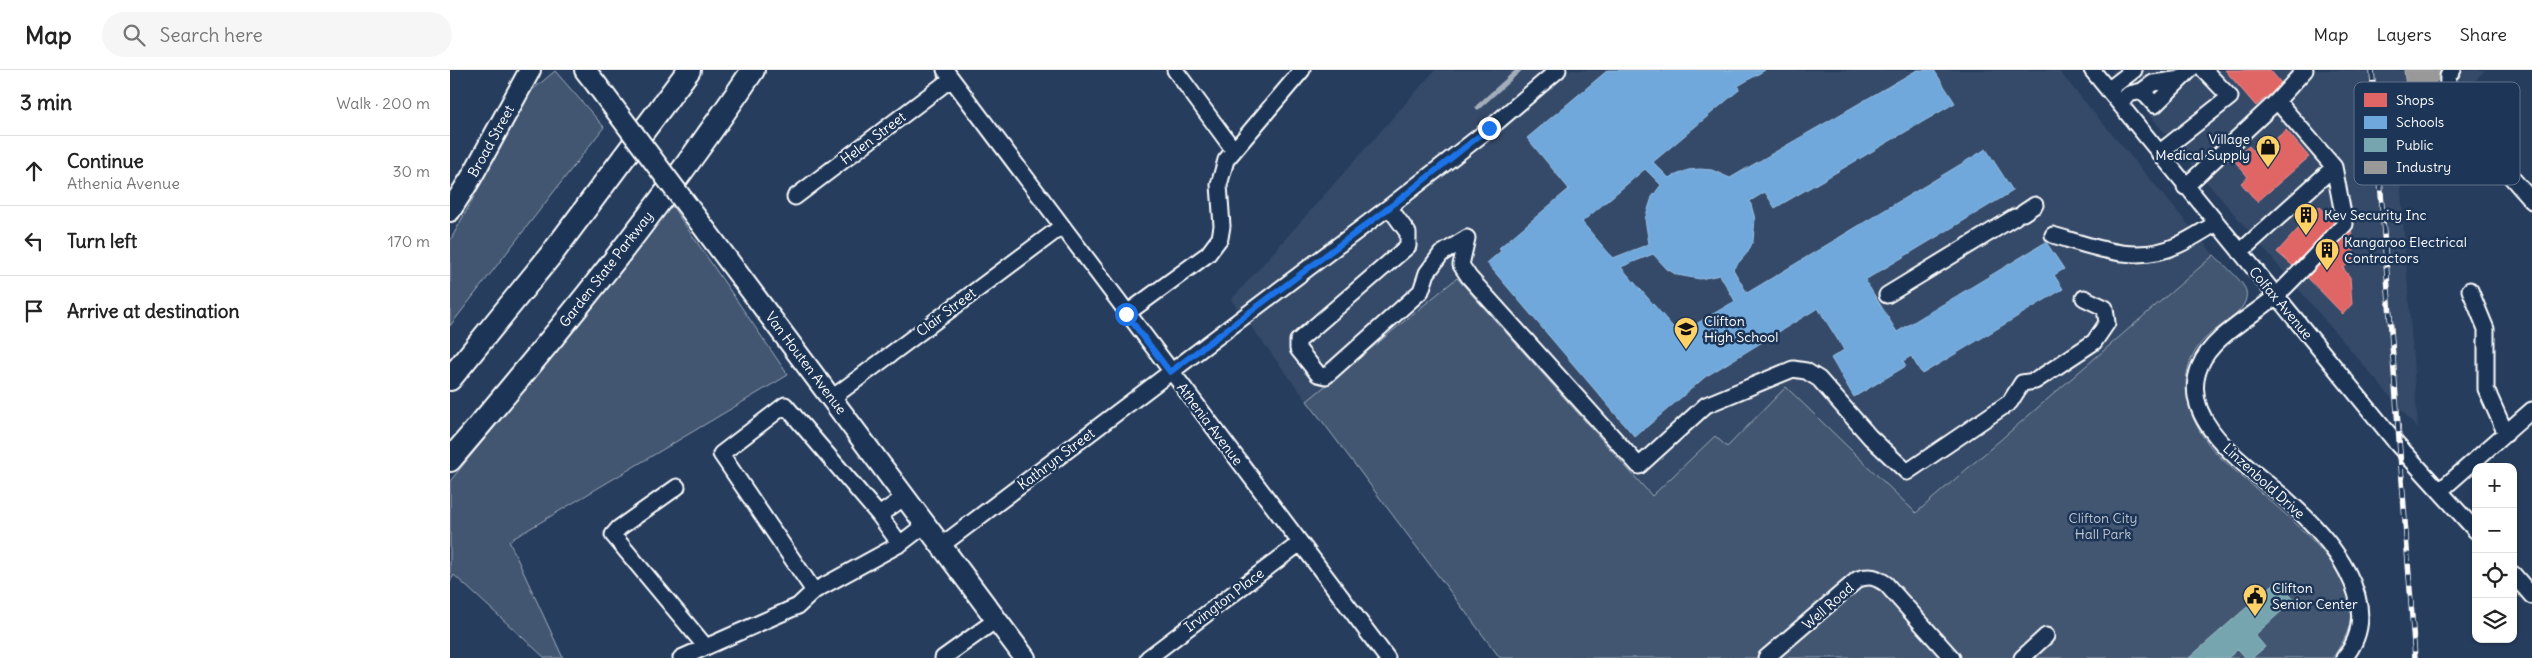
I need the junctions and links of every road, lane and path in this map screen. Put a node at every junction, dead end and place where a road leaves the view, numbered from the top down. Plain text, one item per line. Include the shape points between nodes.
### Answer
1 (530, 70) edge
2 (689, 70) edge
3 (753, 70) edge
4 (1175, 70) edge
5 (1302, 70) edge
6 (1558, 70) edge
7 (2092, 70) edge
8 (2204, 70) edge
9 (2306, 70) edge
10 (2453, 70) edge
11 (2130, 73) edge
12 (948, 74) edge
13 (2185, 74) edge
14 (590, 77) edge
15 (2448, 82) edge
16 (2108, 90) junction
17 (2140, 92) junction
18 (2277, 101) junction
19 (2119, 103) junction
20 (1233, 149) junction
21 (2159, 154) junction
22 (2334, 167) junction
23 (2518, 185) edge
24 (2185, 187) junction
25 (795, 197) dead end
26 (2532, 201) edge
27 (1390, 207) junction
28 (450, 211) edge
29 (2024, 212) dead end
30 (2215, 224) junction
31 (1061, 227) junction
32 (2053, 235) dead end
33 (2240, 252) junction
34 (2470, 290) dead end
35 (1887, 295) dead end
36 (2276, 296) junction
37 (2084, 298) dead end
38 (1126, 314) junction
39 (1170, 372) junction
40 (450, 378) edge
41 (832, 398) junction
42 (2532, 410) edge
43 (2506, 434) junction
44 (450, 460) edge
45 (677, 487) dead end
46 (2441, 490) junction
47 (905, 497) junction
48 (879, 515) junction
49 (926, 524) junction
50 (2472, 526) edge
51 (1300, 543) junction
52 (900, 544) junction
53 (942, 546) junction
54 (2517, 579) edge
55 (814, 591) junction
56 (2532, 596) edge
57 (996, 620) junction
58 (2046, 636) dead end
59 (706, 647) junction
60 (681, 658) edge
61 (943, 658) edge
62 (1025, 658) edge
63 (1148, 658) edge
64 (1387, 658) edge
65 (1766, 658) edge
66 (1952, 658) edge
67 (2022, 658) edge
68 (2344, 658) edge

1 - 28 main road, Broad Street
2 - 40 highway via 554,251
3 - 44 highway, Garden State Parkway via 611,266
4 - 20 street
5 - 20 street
6 - 27 street, Kathryn Street
7 - 16 street, Colfax Avenue
8 - 21 street via 2230,97
9 - 18 street
10 - 15 street
11 - 16 street
11 - 17 street
12 - 25 street, Helen Street
12 - 31 street, Athenia Avenue
13 - 17 street via 2155,105
14 - 41 main road, Van Houten Avenue, bridge
16 - 19 street, Colfax Avenue
17 - 19 street via 2129,94
18 - 22 street
18 - 24 street
19 - 21 street, Colfax Avenue
20 - 38 street via 1226,160 1219,186 1220,238 1196,265
21 - 24 street, Colfax Avenue
22 - 33 street
22 - 36 street, Linzenbold Drive via 2345,224
23 - 26 street
24 - 30 street, Colfax Avenue
27 - 37 street via 1408,233 1408,246 1298,341 1298,349 1318,374 1326,376 1421,291 1441,254 1467,238 1461,265 1469,277 1639,466 1706,405 1793,369 1806,371 1819,379 1870,437 1907,472 2010,402 2022,383 2035,381 2094,342 2107,323 2105,308
27 - 39 street, Kathryn Street
29 - 35 street
30 - 32 street via 2177,246 2137,256
30 - 33 street, Colfax Avenue
31 - 38 street, Athenia Avenue
31 - 41 street, Clair Street
33 - 36 street, Colfax Avenue
34 - 43 street via 2486,329 2486,389
36 - 46 street, Colfax Avenue via 2398,445
36 - 68 street, Linzenbold Drive via 2204,356 2196,384 2198,404 2219,441 2306,518 2350,577 2360,604 2360,626 2357,639
38 - 39 street, Athenia Avenue
39 - 51 street, Athenia Avenue
39 - 53 street, Kathryn Street
41 - 47 main road, Van Houten Avenue
42 - 43 street
43 - 46 street
45 - 59 street via 613,535
46 - 50 street, Colfax Avenue
47 - 48 street
47 - 49 main road, Van Houten Avenue
48 - 52 street
48 - 55 street via 785,405 721,454
49 - 52 street
49 - 53 main road, Van Houten Avenue
51 - 63 street, Irvington Place
51 - 64 street, Athenia Avenue
52 - 55 street
53 - 57 main road, Van Houten Avenue
54 - 56 street
55 - 59 street via 798,606
57 - 61 street
57 - 62 main road, Van Houten Avenue
58 - 67 street
59 - 60 street
65 - 66 street, Well Road via 1858,579 1867,576 1886,584

